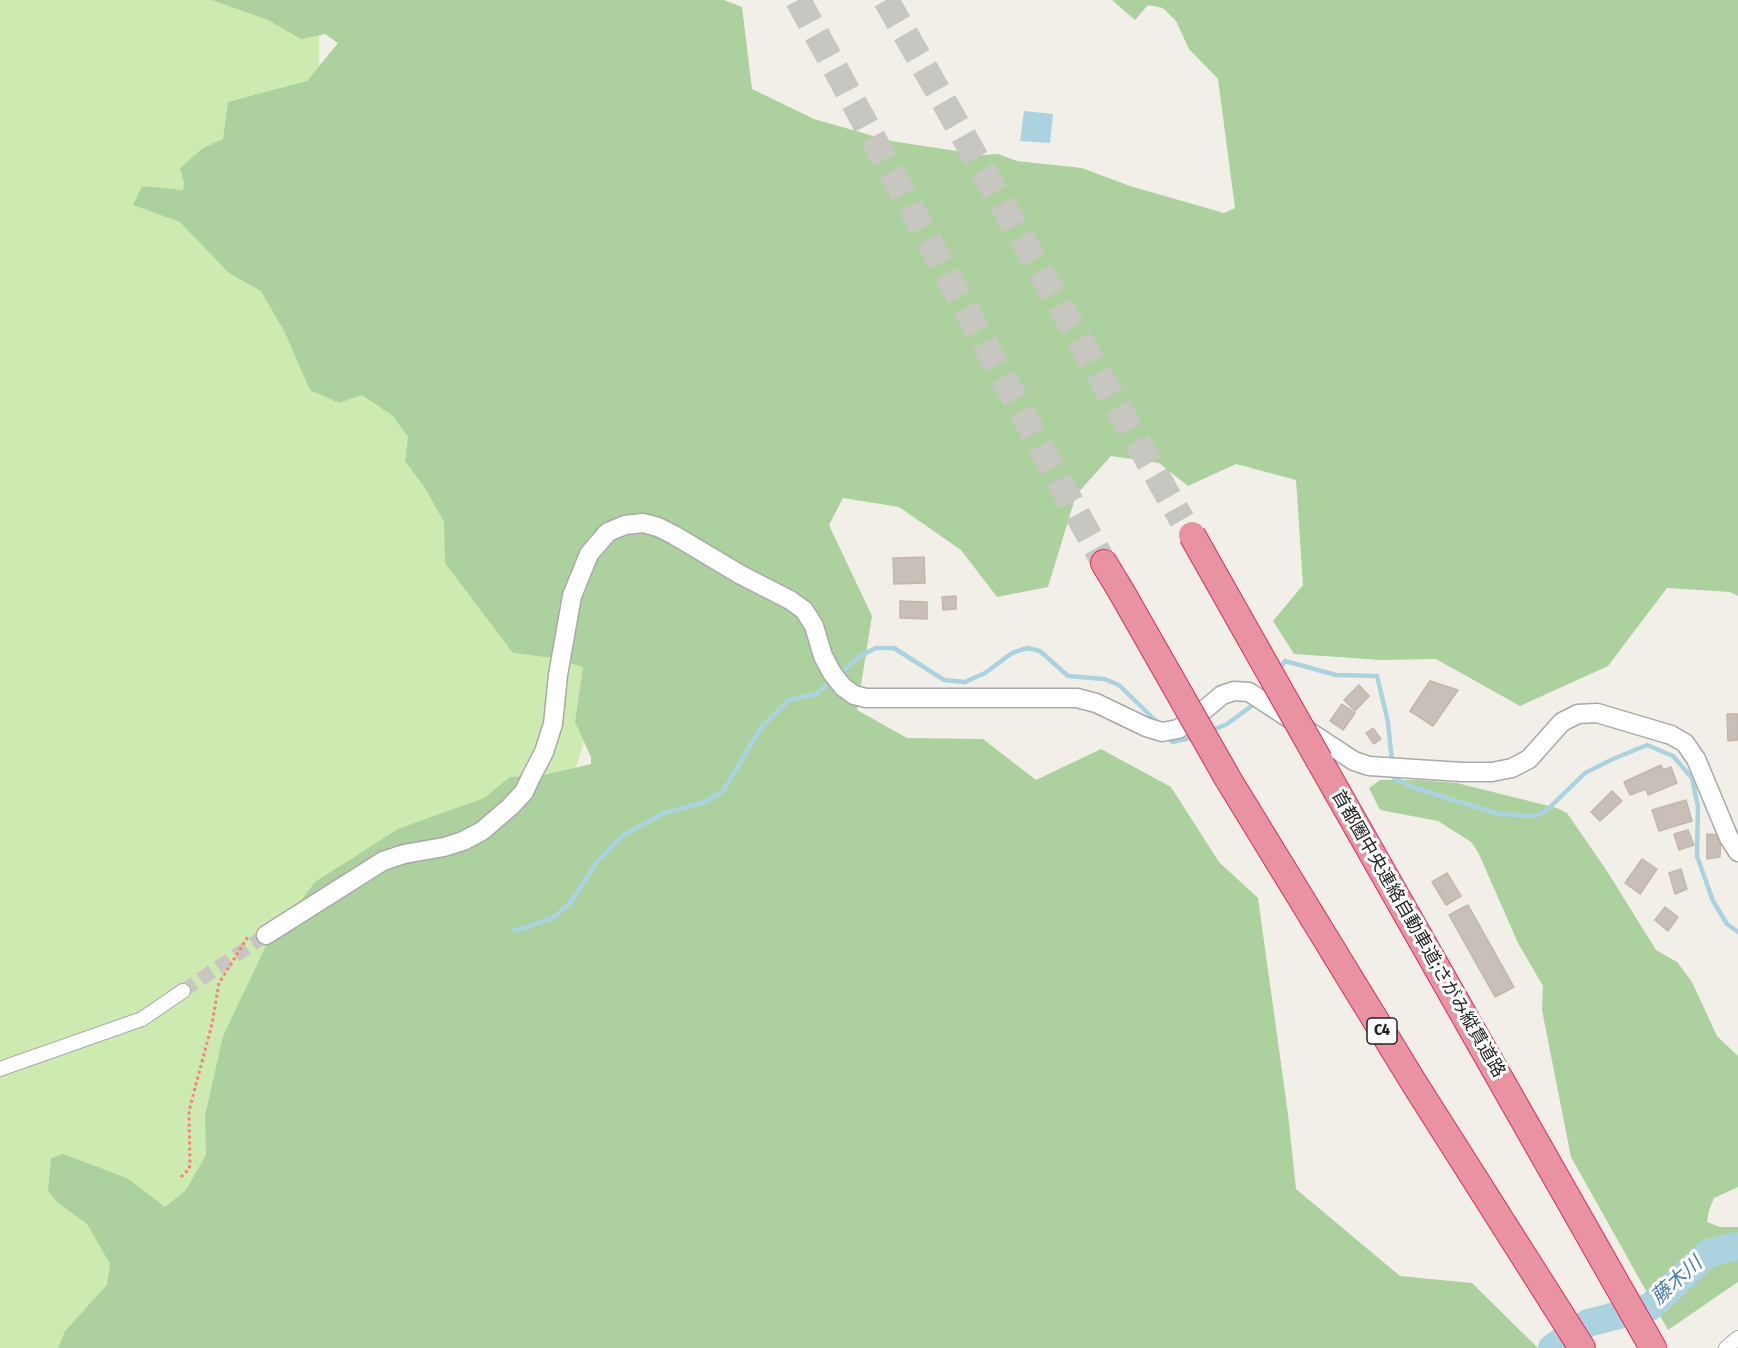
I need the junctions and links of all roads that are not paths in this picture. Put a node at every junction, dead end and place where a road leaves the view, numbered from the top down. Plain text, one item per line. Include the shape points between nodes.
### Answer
1 (1187, 528) tunnel mouth
2 (1104, 563) tunnel mouth
3 (1738, 852) edge
4 (260, 932) tunnel mouth
5 (183, 991) tunnel mouth
6 (0, 1069) edge
7 (1738, 1338) edge
8 (1582, 1348) edge
9 (1653, 1348) edge
10 (1726, 1348) edge

1 - 9 highway, 首都圏中央連絡自動車道;さがみ縦貫道路, bridge
2 - 8 highway, C4, bridge via 1228,779
3 - 4 street via 1685,743 1671,735 1597,713 1578,714 1562,722 1529,759 1512,768 1472,772 1385,768 1354,761 1249,692 1222,695 1191,721 1169,730 1146,727 1077,698 854,695 838,680 823,656 814,626 804,610 674,535 643,523 608,532 589,554 572,596 553,724 544,752 524,792 498,820 463,842 383,861
5 - 6 street via 142,1019
7 - 10 street

